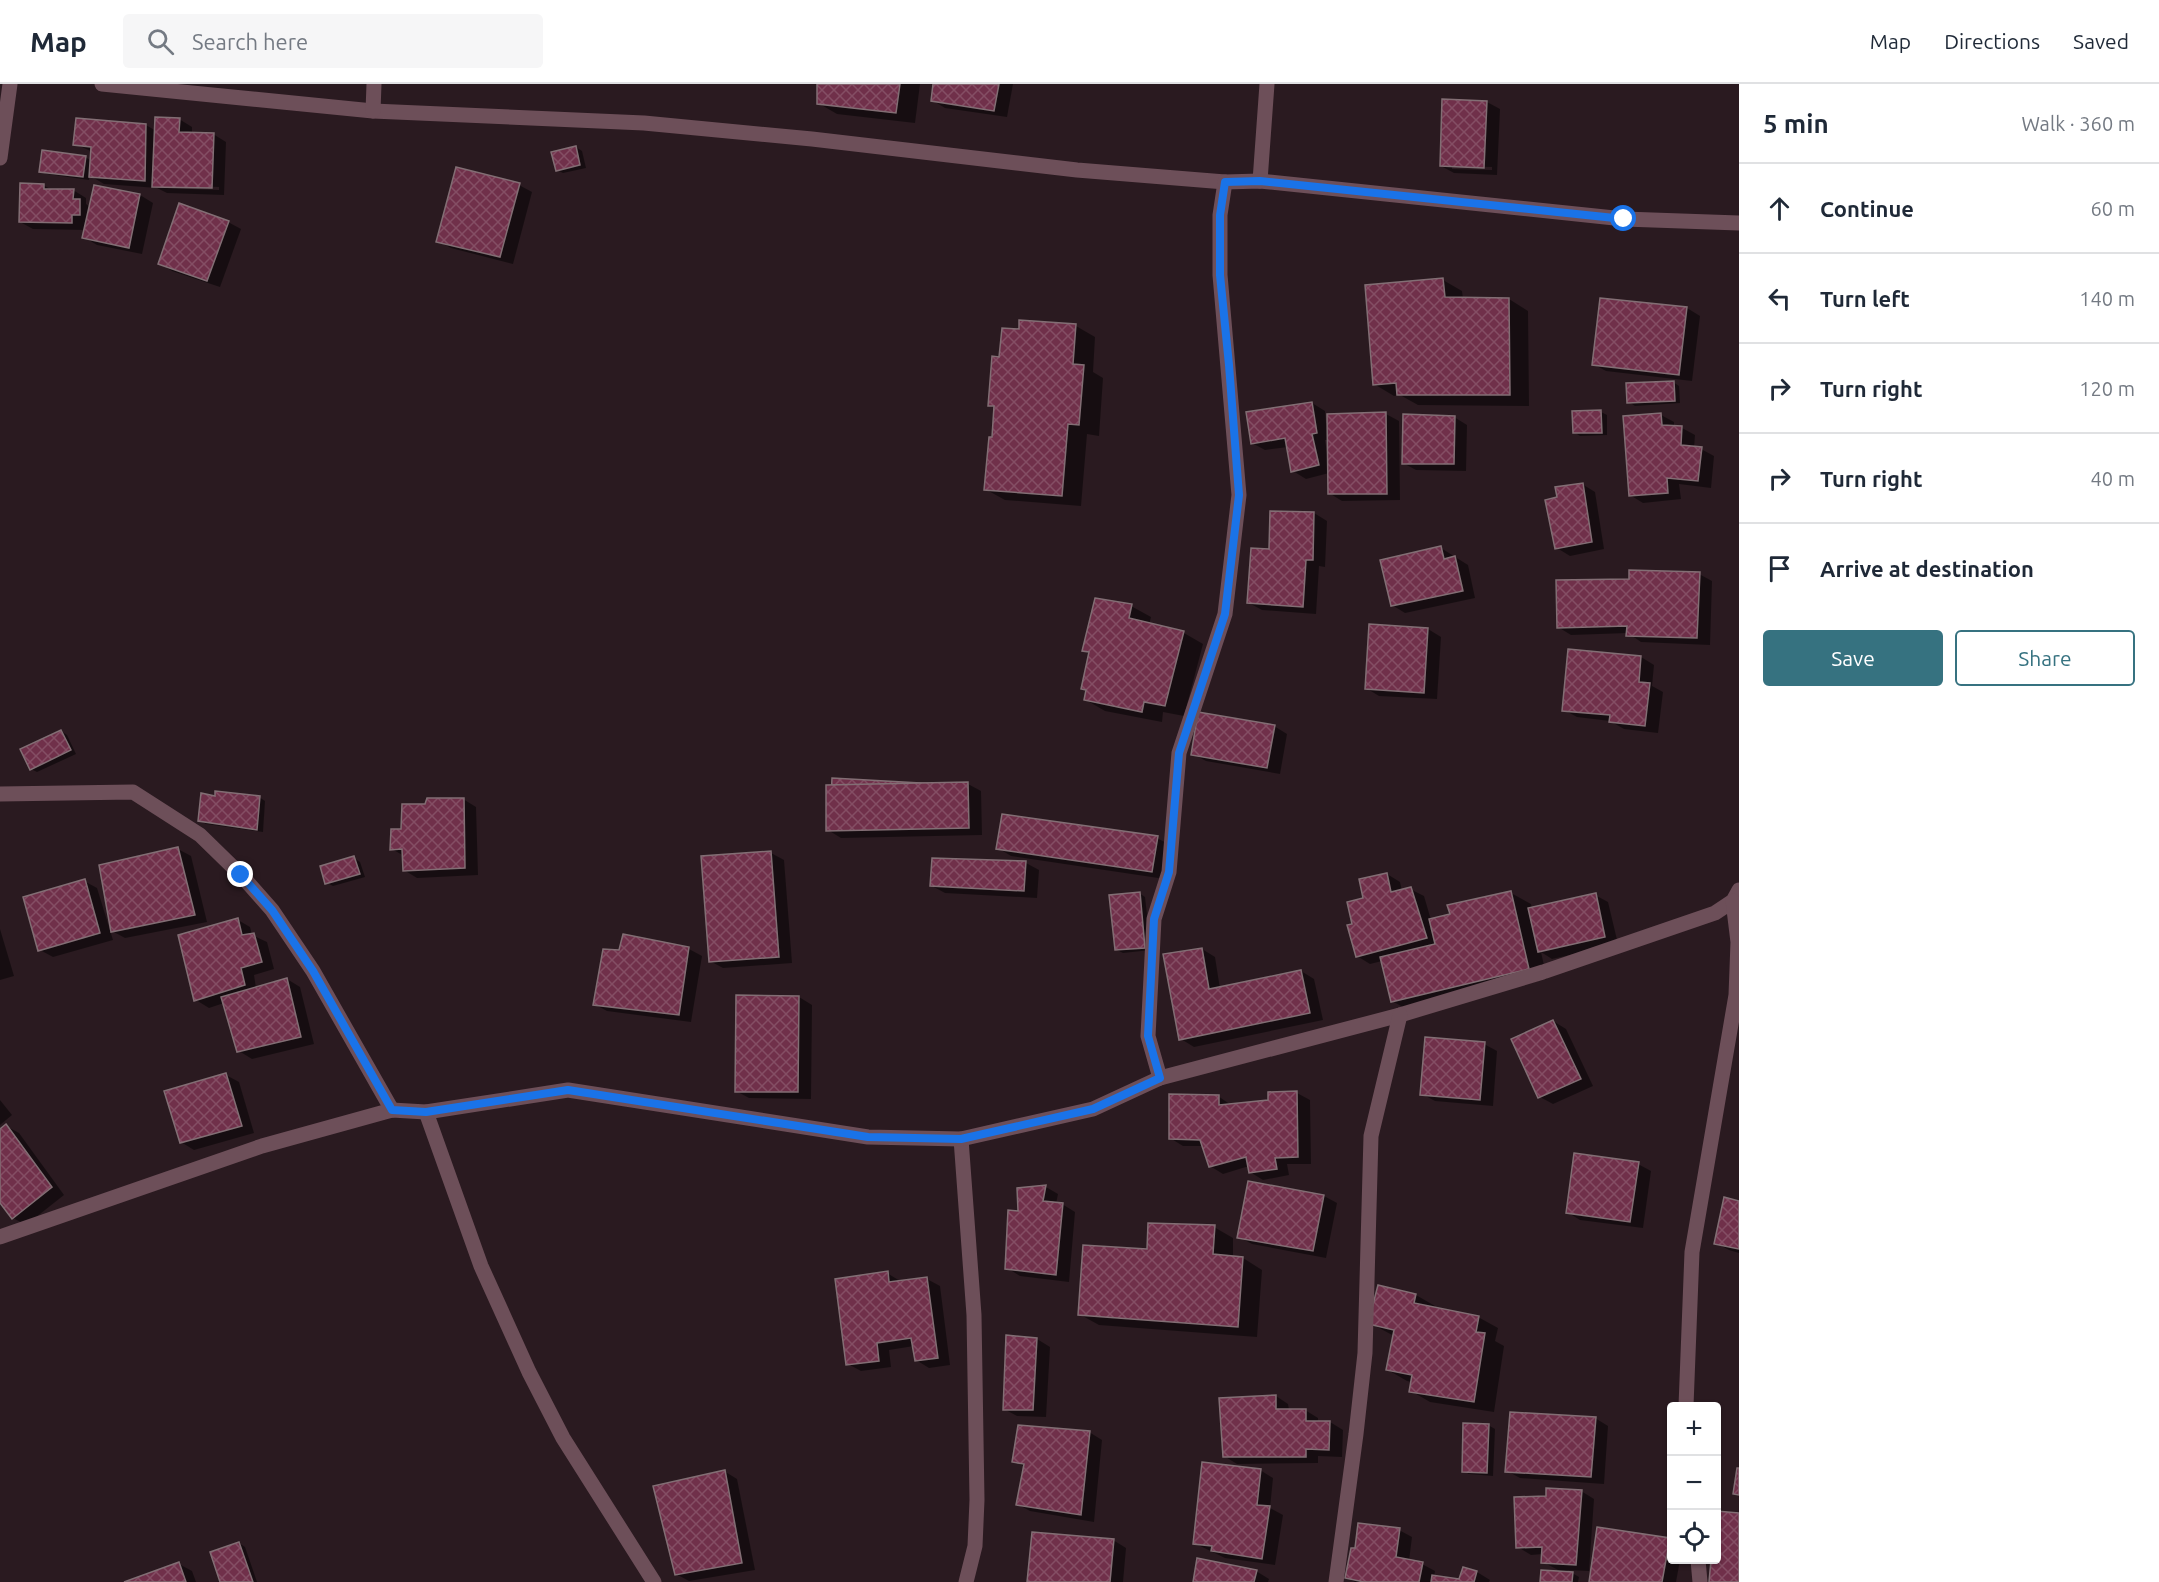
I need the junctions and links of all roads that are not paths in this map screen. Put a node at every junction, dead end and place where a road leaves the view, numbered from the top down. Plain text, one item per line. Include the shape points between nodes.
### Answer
1 (10, 84) edge
2 (102, 84) edge
3 (374, 84) edge
4 (1267, 84) edge
5 (373, 111) junction
6 (0, 158) edge
7 (1260, 181) junction
8 (1225, 182) junction
9 (1739, 223) edge
10 (0, 794) edge
11 (1736, 896) edge
12 (1400, 1015) junction
13 (1160, 1078) junction
14 (392, 1110) junction
15 (426, 1112) junction
16 (961, 1139) junction
17 (0, 1237) edge
18 (1686, 1402) edge
19 (1698, 1564) edge
20 (654, 1582) edge
21 (966, 1582) edge
22 (1336, 1582) edge
23 (1700, 1582) edge

1 - 6 street
2 - 5 street
3 - 5 street
4 - 7 street
5 - 8 street via 655,124 1077,170
7 - 8 street
7 - 9 street via 1624,219
8 - 13 street via 1220,215 1220,275 1239,495 1225,614 1179,753 1169,872 1154,919 1148,1036
10 - 14 street via 133,792 200,835 272,910 313,971
11 - 12 street via 1715,913 1543,972
11 - 18 street via 1736,995 1692,1252
12 - 13 street
12 - 22 street via 1371,1136 1365,1353
13 - 16 street via 1093,1109
14 - 15 street
14 - 17 street via 262,1146
15 - 16 street via 568,1090 868,1137
15 - 20 street via 481,1266 529,1372 563,1438
16 - 21 street via 974,1315 977,1500 975,1546
19 - 23 street

